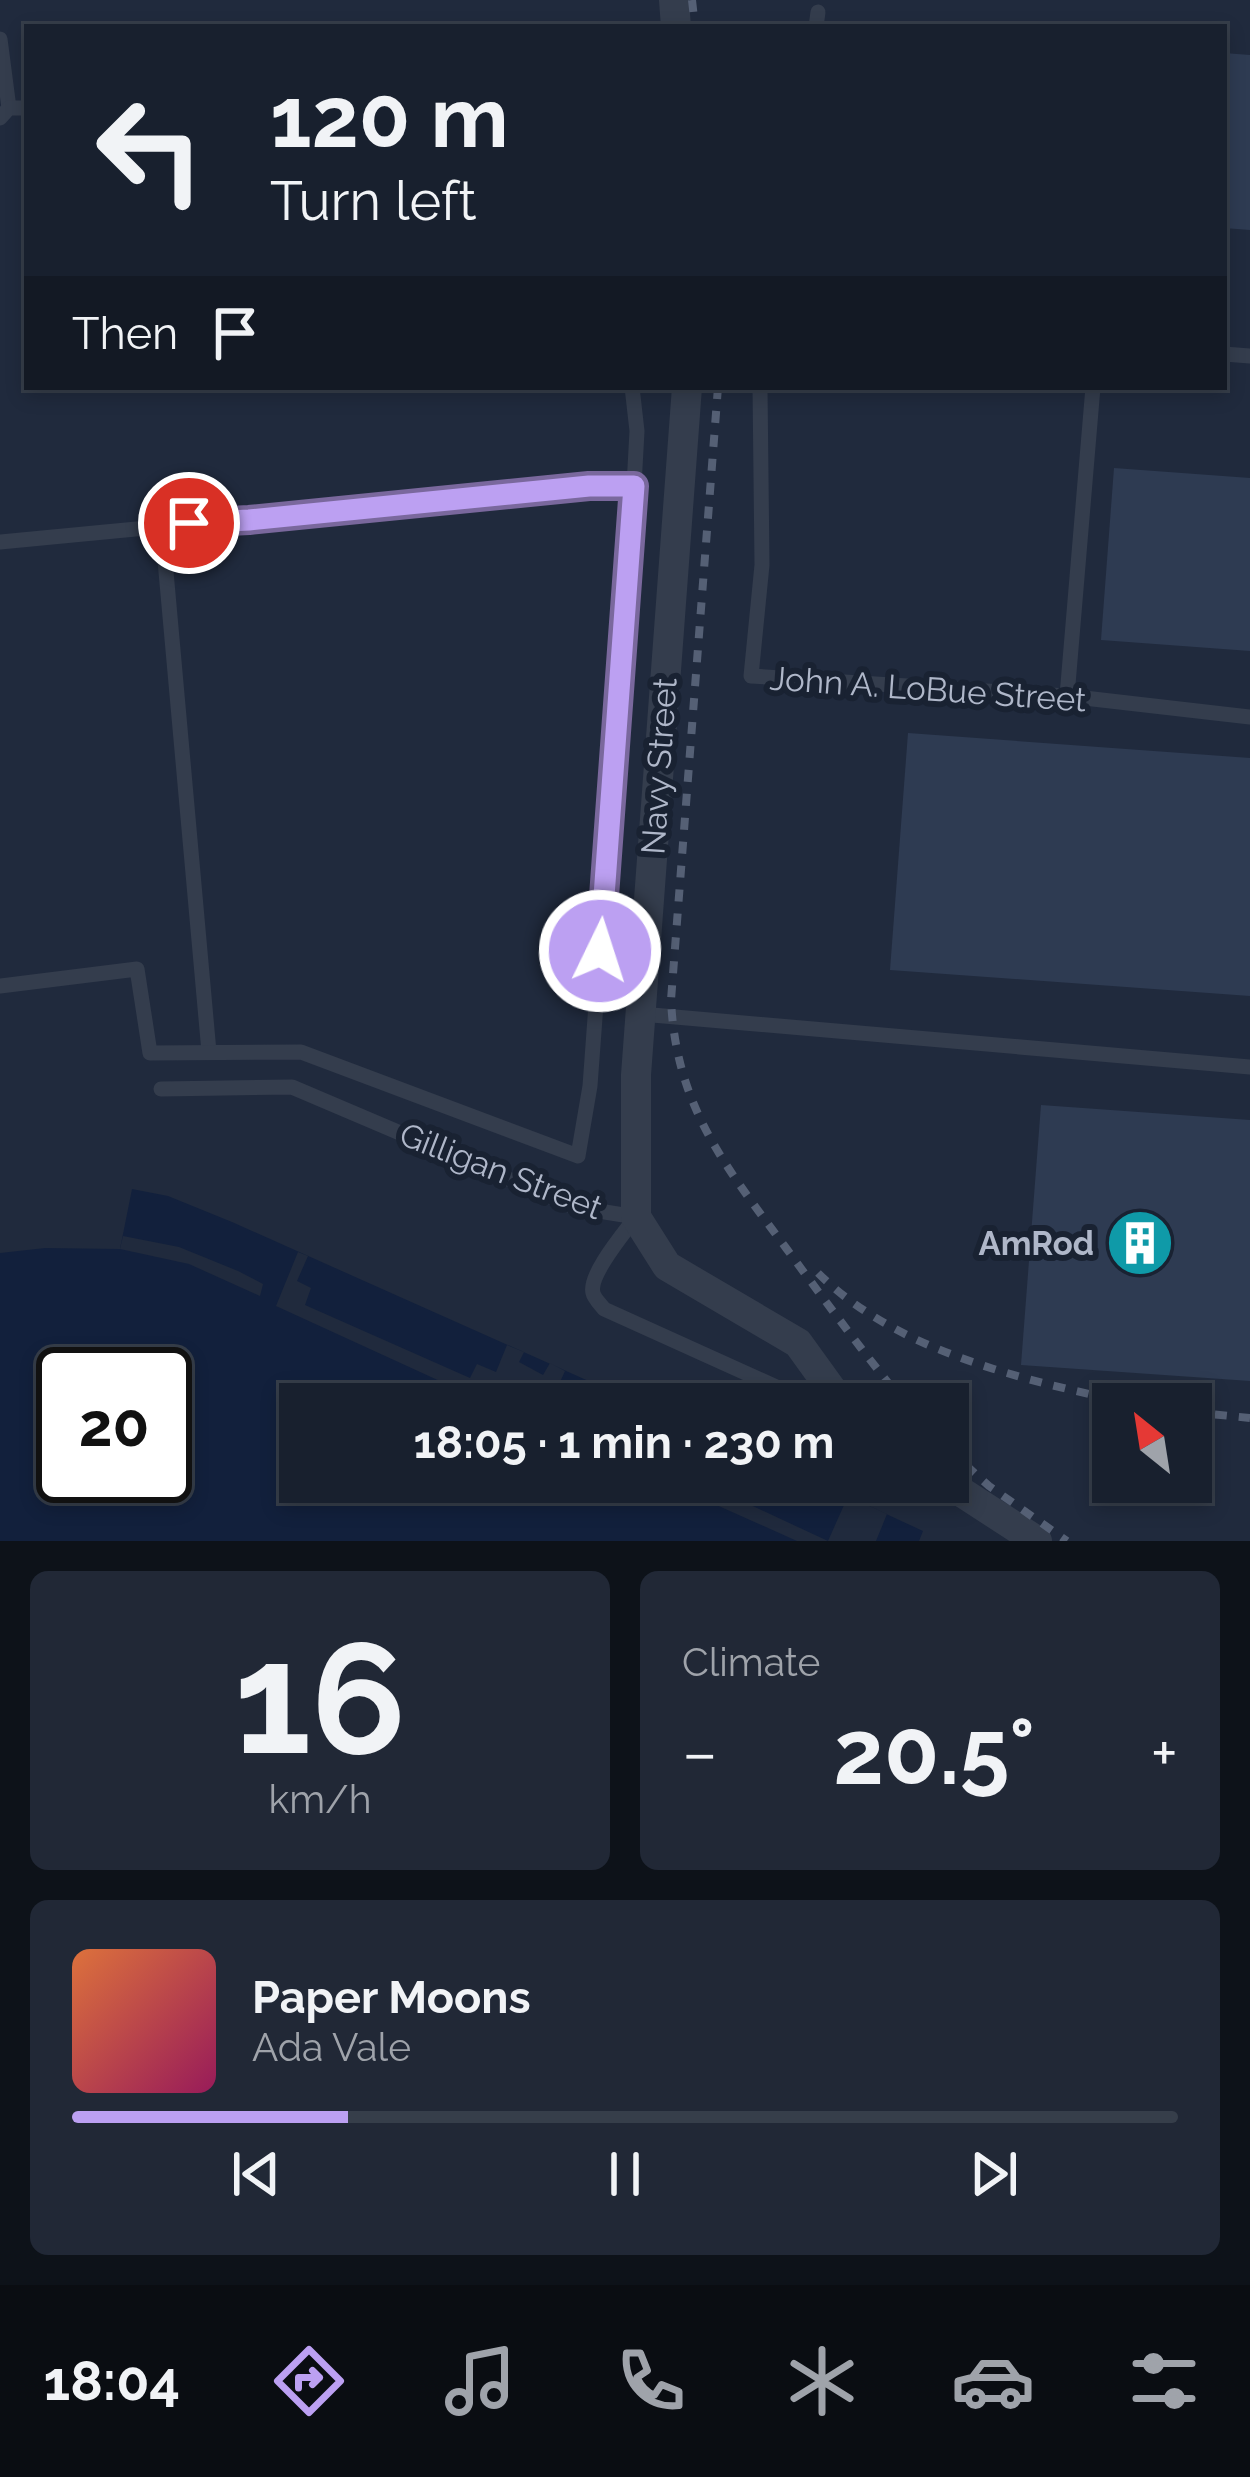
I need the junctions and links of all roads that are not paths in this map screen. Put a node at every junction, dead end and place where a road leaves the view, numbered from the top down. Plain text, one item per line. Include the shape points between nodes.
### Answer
1 (0, 39) edge
2 (3, 86) edge
3 (4, 113) edge
4 (632, 390) edge
5 (688, 390) edge
6 (760, 390) edge
7 (1093, 390) edge
8 (634, 486) junction
9 (162, 527) junction
10 (0, 542) edge
11 (1067, 696) junction
12 (1250, 717) edge
13 (0, 986) edge
14 (640, 1014) junction
15 (209, 1052) junction
16 (1250, 1067) edge
17 (161, 1089) dead end
18 (636, 1217) junction
19 (768, 1383) edge
20 (827, 1383) edge
21 (969, 1497) edge
22 (1037, 1541) edge

1 - 2 lane
2 - 3 lane
4 - 8 lane
5 - 14 street, Navy Street
6 - 11 lane, John A. LoBue Street via 762,565 751,676
7 - 11 lane
8 - 9 lane
8 - 15 lane via 590,1086 578,1156 301,1052
9 - 10 lane
9 - 15 lane
11 - 12 lane, John A. LoBue Street
13 - 15 lane via 137,969 150,1053
14 - 16 lane
14 - 18 street, Navy Street
17 - 18 lane, Gilligan Street via 292,1087 574,1207
18 - 19 lane via 604,1261 594,1297 604,1309
18 - 20 street, Gilligan Street via 668,1266 799,1343
21 - 22 street

